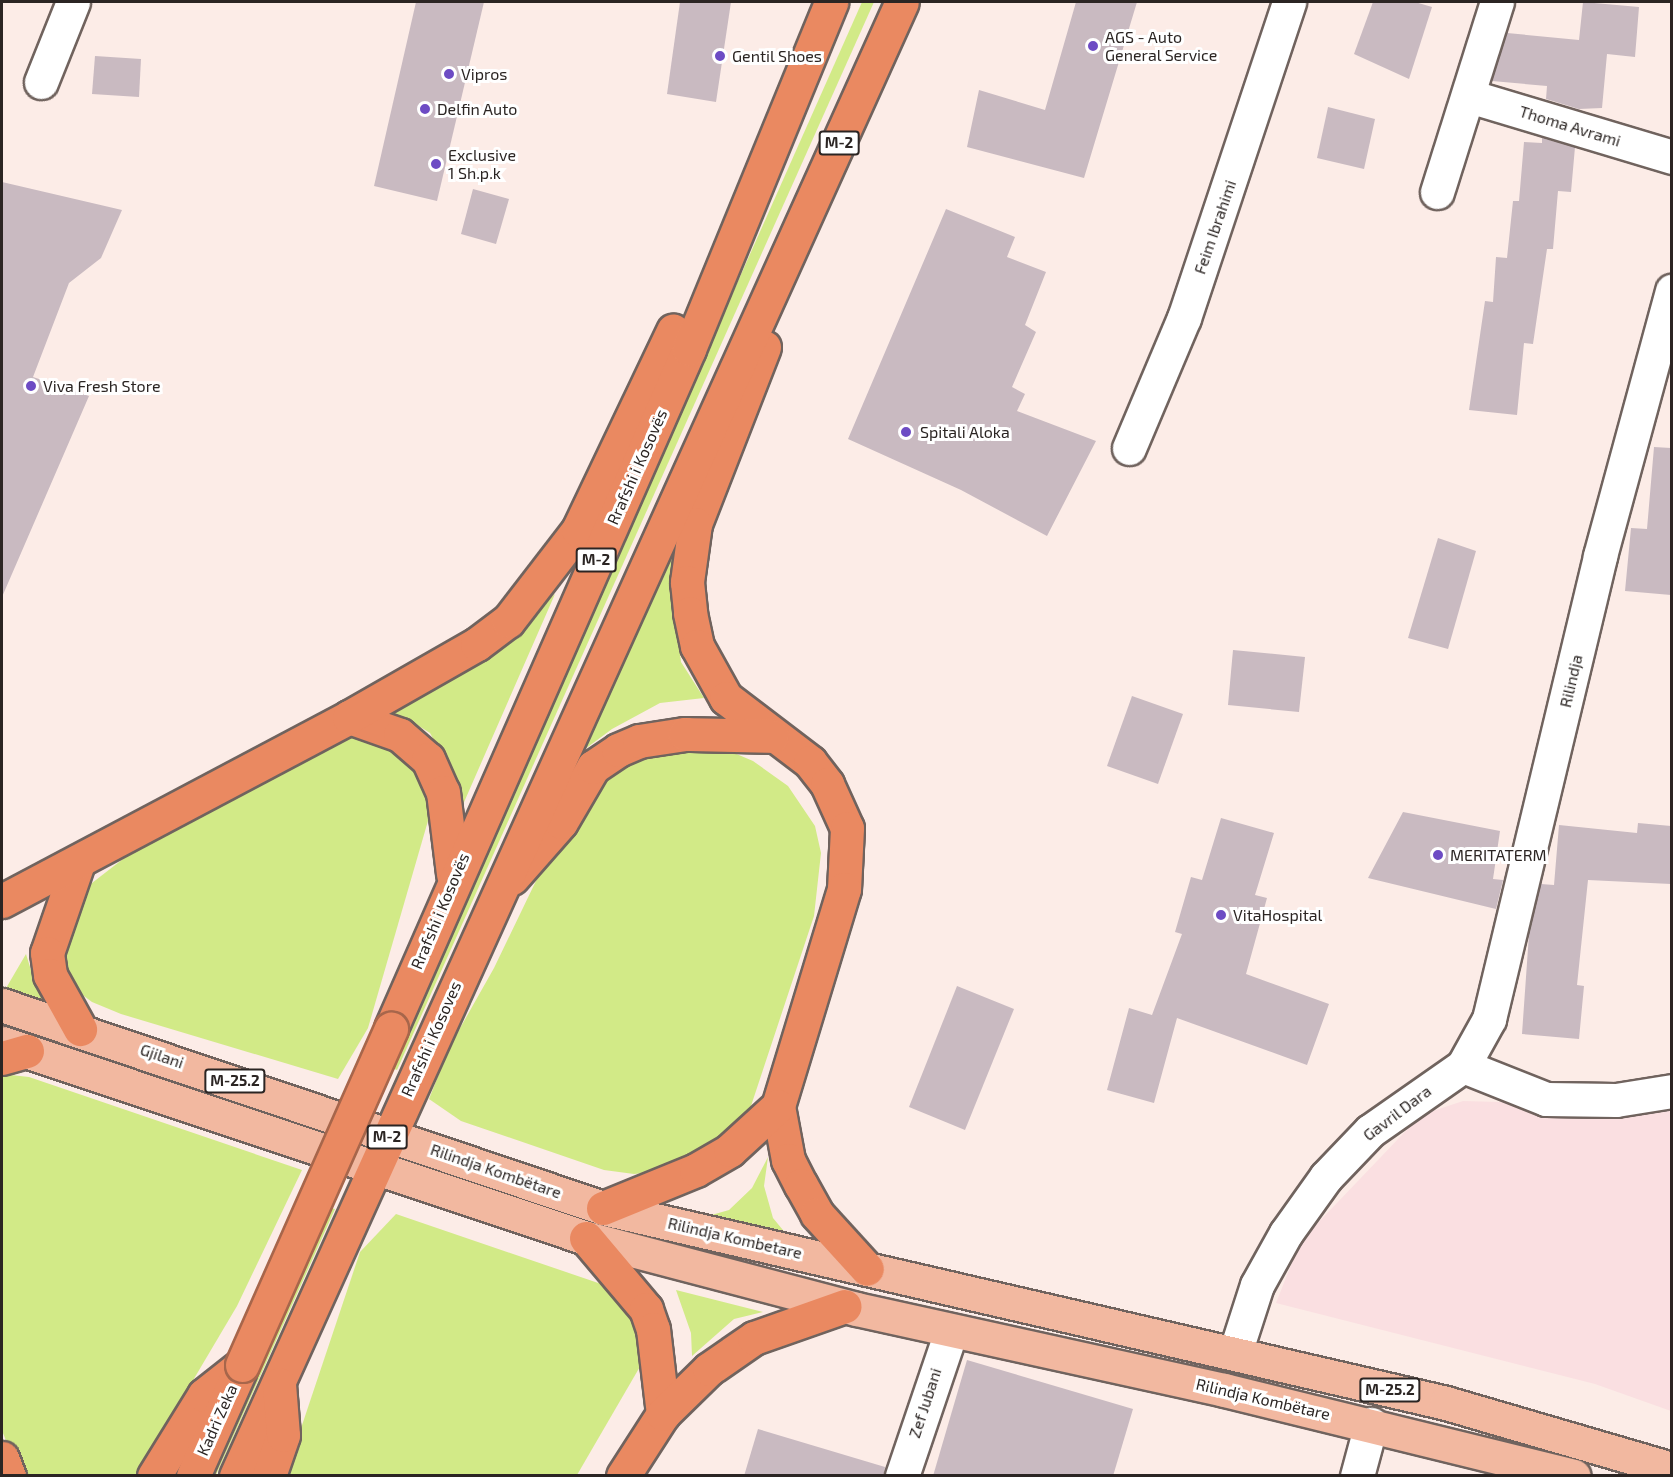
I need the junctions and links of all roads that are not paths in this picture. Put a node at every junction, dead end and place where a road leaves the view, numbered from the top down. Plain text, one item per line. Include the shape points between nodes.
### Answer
1 (73, 2) edge
2 (831, 2) edge
3 (902, 2) edge
4 (1288, 2) edge
5 (1497, 2) edge
6 (41, 82) dead end
7 (1469, 96) junction
8 (1671, 157) edge
9 (1437, 192) dead end
10 (731, 238) junction
11 (776, 285) junction
12 (1671, 291) edge
13 (1129, 448) dead end
14 (349, 717) junction
15 (772, 736) junction
16 (78, 863) junction
17 (454, 878) junction
18 (496, 894) junction
19 (2, 901) edge
20 (2, 1005) edge
21 (80, 1029) junction
22 (10, 1050) edge
23 (1463, 1066) junction
24 (1671, 1091) edge
25 (778, 1106) junction
26 (389, 1133) junction
27 (374, 1167) junction
28 (603, 1208) junction
29 (586, 1238) junction
30 (867, 1269) junction
31 (851, 1308) junction
32 (951, 1331) junction
33 (1235, 1353) junction
34 (242, 1365) junction
35 (279, 1381) junction
36 (663, 1414) junction
37 (1371, 1424) junction
38 (2, 1458) edge
39 (1671, 1469) edge
40 (9, 1476) edge
41 (154, 1476) edge
42 (193, 1476) edge
43 (236, 1476) edge
44 (269, 1476) edge
45 (623, 1476) edge
46 (902, 1476) edge
47 (1358, 1476) edge
48 (1574, 1476) edge

1 - 6 street
2 - 10 highway, Rrafshi i Kosovës / M-2
3 - 11 highway, M-2
4 - 13 street, Feim Ibrahimi via 1184,318
5 - 7 street
7 - 8 street, Thoma Avrami
7 - 9 street
10 - 14 highway via 676,326 578,530 536,589 508,621 477,644
10 - 17 highway, Rrafshi i Kosovës / M-2 via 689,350
11 - 15 highway via 755,375 695,524 687,582 697,646 710,672 726,698
11 - 18 highway, M-2
12 - 23 street, Rilindja via 1600,556 1489,1019
14 - 16 highway
14 - 17 highway via 400,735 428,759 443,792
15 - 18 highway via 685,734 639,741 618,750 592,767 548,839
15 - 25 highway via 810,762 827,784 847,828 848,855 844,890 824,965
16 - 19 highway
16 - 21 highway via 47,953 55,986
17 - 34 highway, Rrafshi i Kosovës / M-2, bridge
18 - 26 highway, Rrafshi i Kosoves / M-2
20 - 21 main road, Gjilani
21 - 26 main road, Gjilani / M-25.2
22 - 27 main road
23 - 24 street via 1546,1099 1616,1100
23 - 33 street, Gavril Dara via 1370,1131 1326,1177 1286,1233 1257,1285
25 - 28 highway via 730,1150 696,1170
25 - 30 highway via 788,1160 801,1185 817,1214
26 - 27 highway, Rrafshi i Kosoves / M-2
26 - 28 main road, Rilindja Kombëtare / M-25.2
27 - 29 main road
27 - 35 highway, Rrafshi i Kosoves / M-2
28 - 30 main road, Rilindja Kombetare
29 - 31 main road
29 - 36 highway via 646,1309 653,1329
30 - 33 main road, Rilindja Kombetare / M-25.2
31 - 32 main road
31 - 36 highway via 747,1341 709,1369
32 - 37 main road, Rilindja Kombëtare / M-25.2
32 - 46 street, Zef Jubani
33 - 39 main road, M-25.2 via 1446,1403
34 - 41 highway via 204,1395
34 - 42 highway, Kadri Zeka / M-2
35 - 43 highway, M-2
35 - 44 highway via 283,1435
36 - 45 highway
37 - 47 street
37 - 48 main road, Rilindja Kombëtare / M-25.2
38 - 40 highway

